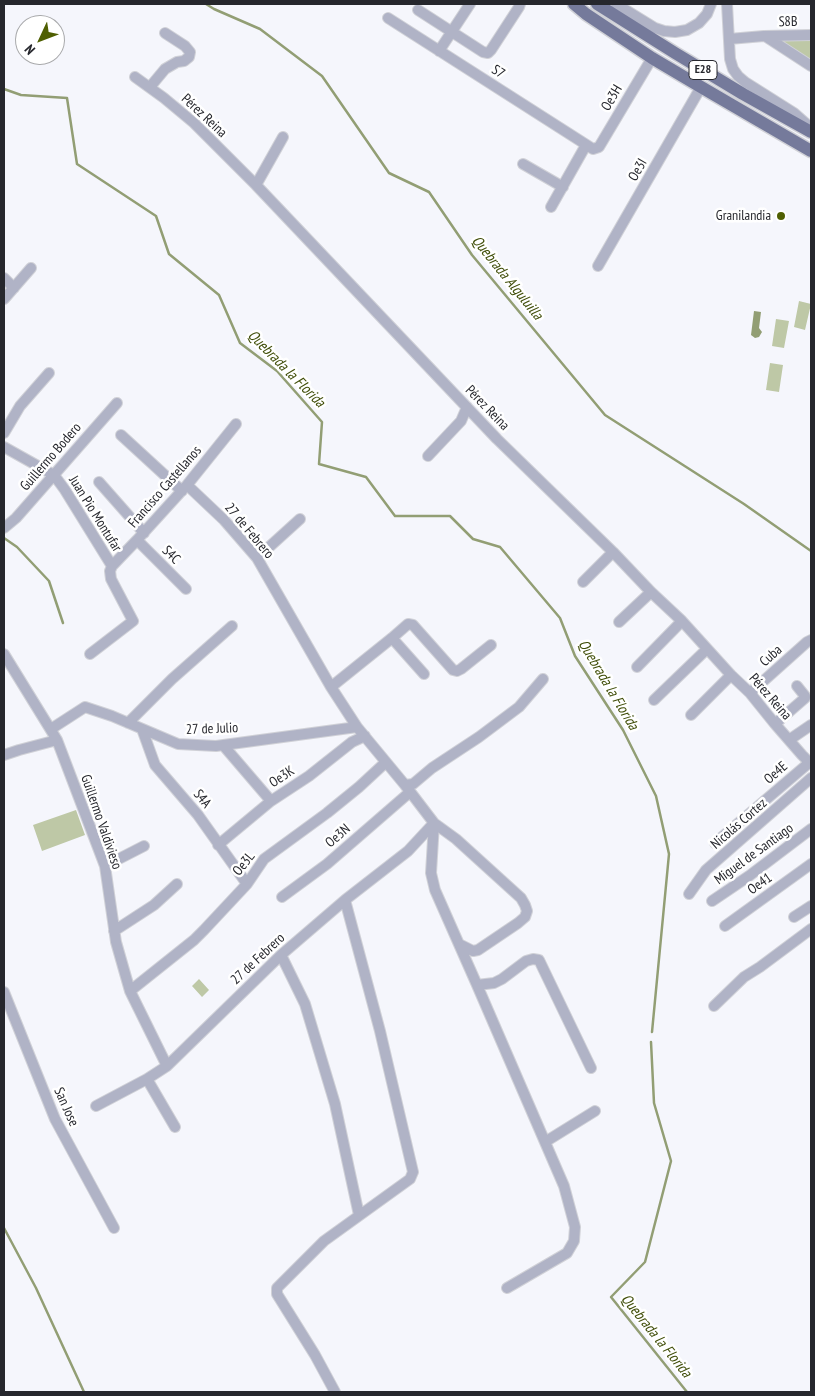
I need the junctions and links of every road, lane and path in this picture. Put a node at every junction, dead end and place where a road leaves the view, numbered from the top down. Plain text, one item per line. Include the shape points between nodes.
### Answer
1 (470, 4) edge
2 (520, 4) edge
3 (574, 4) edge
4 (598, 4) edge
5 (616, 4) edge
6 (711, 4) edge
7 (727, 4) edge
8 (418, 10) dead end
9 (388, 18) dead end
10 (451, 32) junction
11 (165, 33) dead end
12 (811, 35) edge
13 (764, 36) junction
14 (728, 39) junction
15 (439, 51) junction
16 (652, 58) junction
17 (811, 66) edge
18 (135, 77) dead end
19 (150, 87) junction
20 (701, 88) junction
21 (811, 128) edge
22 (811, 132) edge
23 (283, 137) dead end
24 (589, 147) junction
25 (811, 151) edge
26 (523, 164) dead end
27 (256, 185) junction
28 (563, 187) junction
29 (551, 207) dead end
30 (598, 266) dead end
31 (31, 268) dead end
32 (4, 278) edge
33 (14, 288) junction
34 (4, 299) edge
35 (49, 373) dead end
36 (117, 403) dead end
37 (466, 406) junction
38 (236, 424) dead end
39 (4, 433) edge
40 (121, 435) dead end
41 (4, 447) edge
42 (428, 456) dead end
43 (54, 475) junction
44 (99, 482) dead end
45 (184, 488) junction
46 (300, 519) dead end
47 (4, 528) edge
48 (141, 537) junction
49 (613, 552) junction
50 (257, 558) junction
51 (112, 566) junction
52 (583, 582) dead end
53 (186, 589) dead end
54 (651, 592) junction
55 (682, 621) junction
56 (619, 622) dead end
57 (232, 626) dead end
58 (392, 638) junction
59 (811, 640) edge
60 (491, 645) dead end
61 (708, 649) junction
62 (4, 654) edge
63 (90, 654) dead end
64 (638, 667) dead end
65 (424, 674) dead end
66 (731, 674) junction
67 (543, 679) dead end
68 (796, 686) dead end
69 (331, 688) junction
70 (750, 693) junction
71 (654, 700) dead end
72 (811, 701) edge
73 (691, 715) dead end
74 (128, 723) junction
75 (811, 725) edge
76 (776, 726) junction
77 (357, 727) junction
78 (51, 729) junction
79 (142, 729) junction
80 (365, 736) junction
81 (57, 740) junction
82 (789, 740) junction
83 (223, 745) junction
84 (4, 755) edge
85 (386, 762) junction
86 (810, 763) edge
87 (811, 778) edge
88 (408, 789) junction
89 (270, 801) junction
90 (434, 823) junction
91 (811, 829) edge
92 (714, 843) dead end
93 (218, 845) junction
94 (144, 846) dead end
95 (811, 864) edge
96 (105, 866) junction
97 (176, 884) dead end
98 (246, 884) junction
99 (689, 894) dead end
100 (282, 896) dead end
101 (345, 900) junction
102 (712, 901) dead end
103 (811, 906) edge
104 (794, 917) dead end
105 (725, 926) dead end
106 (811, 928) edge
107 (114, 931) junction
108 (459, 944) junction
109 (281, 955) junction
110 (478, 985) junction
111 (130, 991) junction
112 (4, 992) edge
113 (714, 1006) dead end
114 (167, 1066) junction
115 (591, 1068) dead end
116 (147, 1079) junction
117 (96, 1106) dead end
118 (595, 1111) dead end
119 (175, 1127) dead end
120 (545, 1142) junction
121 (360, 1215) junction
122 (114, 1228) dead end
123 (507, 1288) dead end
124 (335, 1392) edge

1 - 10 street
2 - 10 street via 488,53
3 - 16 main road, E28
4 - 22 main road, E28
5 - 6 street via 655,28 676,32 699,23
7 - 14 street
8 - 10 street
9 - 15 street, S7
10 - 15 street
11 - 19 street via 186,46 189,57 165,69
12 - 13 street, S8B
13 - 14 street, S8B
13 - 17 street, S8B
14 - 21 street via 730,59 738,76
15 - 24 street, S7
16 - 20 main road, E28
16 - 24 street, Oe3H via 599,147
18 - 19 street, Pérez Reina
19 - 27 street, Pérez Reina via 194,123
20 - 25 main road, E28
20 - 30 street, Oe3I
23 - 27 street
24 - 28 street, Oe3H
26 - 28 street
27 - 37 street, Pérez Reina
28 - 29 street, Oe3H
31 - 33 street
32 - 33 street
33 - 34 street
35 - 39 street via 20,406
36 - 43 street, Guillermo Bodero
37 - 42 street via 461,421
37 - 49 street, Pérez Reina
38 - 45 street, Francisco Castellanos
40 - 45 street, 27 de Febrero
41 - 43 street, Juan Pio Montufar
43 - 47 street, Guillermo Bodero
43 - 51 street, Juan Pio Montufar
44 - 48 street, S4C
45 - 48 street, Francisco Castellanos
45 - 50 street, 27 de Febrero via 224,520
46 - 50 street
48 - 51 street, Francisco Castellanos
48 - 53 street, S4C
49 - 52 street
49 - 54 street, Pérez Reina
50 - 69 street, 27 de Febrero
51 - 63 street, Juan Pio Montufar via 112,579 133,621
54 - 55 street, Pérez Reina
54 - 56 street
55 - 61 street, Pérez Reina
55 - 64 street
57 - 74 street
58 - 60 street via 408,624 413,625 452,670 457,671
58 - 65 street
58 - 69 street
59 - 70 street, Cuba
61 - 66 street, Pérez Reina
61 - 71 street
62 - 78 street, Guillermo Valdivieso
66 - 70 street, Pérez Reina
66 - 73 street
67 - 88 street, Oe3N via 519,707 432,768
68 - 76 street via 805,698
69 - 77 street, 27 de Febrero
70 - 76 street, Pérez Reina
72 - 76 street
74 - 78 street, 27 de Julio via 85,706
74 - 79 street, 27 de Julio
75 - 82 street
76 - 82 street, Pérez Reina
77 - 80 street, 27 de Febrero
77 - 83 street, 27 de Julio
78 - 81 street, Guillermo Valdivieso
79 - 83 street, 27 de Julio via 178,744
79 - 93 street, S4A via 156,765 198,815
80 - 85 street, 27 de Febrero
80 - 89 street, Oe3K
81 - 84 street
81 - 96 street, Guillermo Valdivieso
82 - 86 street, Pérez Reina
83 - 89 street
85 - 88 street, 27 de Febrero
85 - 98 street, Oe3L via 327,813 264,859
86 - 92 street, Oe4E
87 - 99 street, Nicolás Cortez via 706,870
88 - 90 street, 27 de Febrero
88 - 100 street, Oe3N via 327,864
89 - 93 street, Oe3K
90 - 101 street, 27 de Febrero via 408,851
90 - 108 street via 430,873 434,890
90 - 108 street via 456,839 526,905 525,916 518,923 478,950
91 - 102 street, Miguel de Santiago
93 - 98 street, S4A
94 - 96 street
95 - 105 street, Oe41
96 - 107 street, Guillermo Valdivieso
97 - 107 street via 154,904
98 - 111 street, Oe3L via 194,940
101 - 109 street, 27 de Febrero
101 - 121 street via 413,1172 410,1179
103 - 104 street
106 - 113 street via 744,977
107 - 111 street, Guillermo Valdivieso
108 - 110 street
109 - 114 street, 27 de Febrero
109 - 121 street via 305,1004 335,1104
110 - 115 street via 494,983 526,962 539,960
110 - 120 street
111 - 114 street, Guillermo Valdivieso
112 - 122 street, San Jose via 55,1119
114 - 116 street, 27 de Febrero
116 - 117 street, 27 de Febrero
116 - 119 street
118 - 120 street
120 - 123 street via 564,1186 575,1227 574,1241 563,1256
121 - 124 street via 324,1241 277,1288

